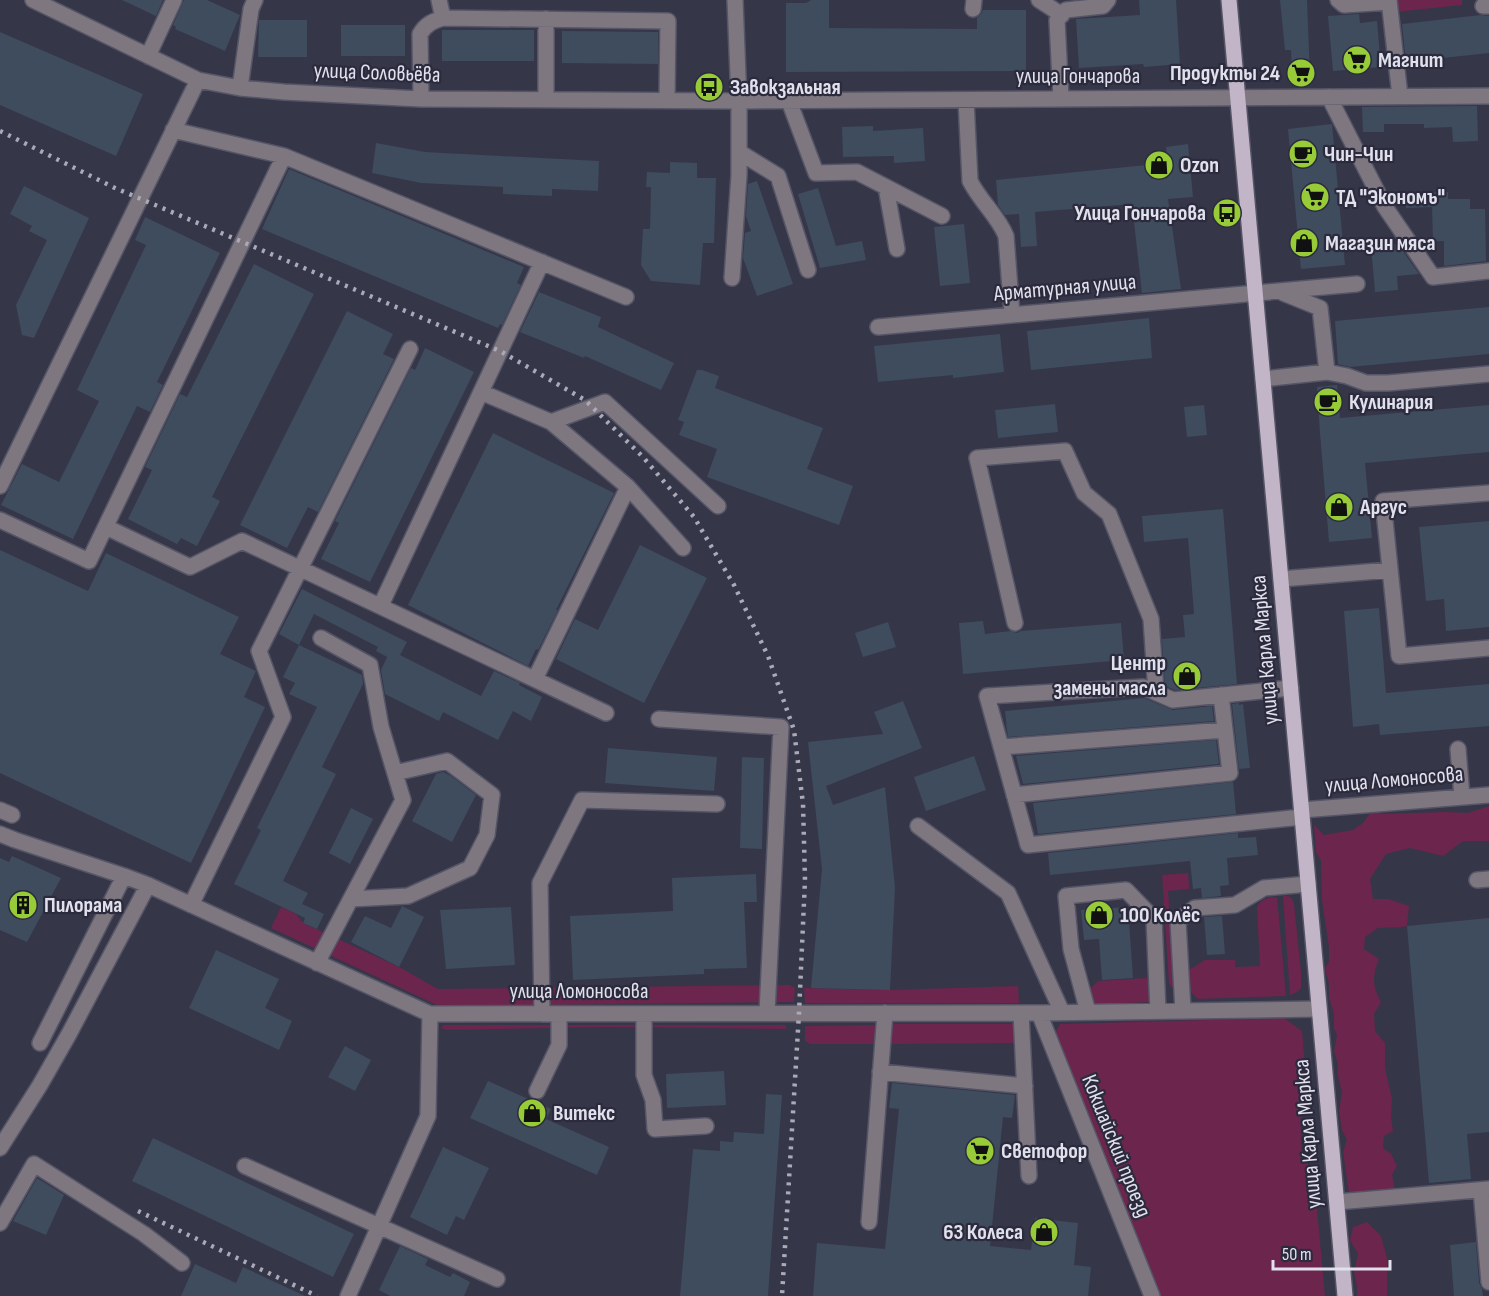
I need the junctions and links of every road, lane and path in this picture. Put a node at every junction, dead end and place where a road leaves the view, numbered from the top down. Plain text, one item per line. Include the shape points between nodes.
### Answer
1 (33, 0) edge
2 (174, 0) edge
3 (255, 0) edge
4 (439, 0) edge
5 (735, 0) edge
6 (1039, 0) edge
7 (1108, 0) edge
8 (1229, 0) edge
9 (1338, 0) edge
10 (1389, 1) edge
11 (1062, 15) junction
12 (443, 18) junction
13 (546, 19) junction
14 (148, 56) junction
15 (198, 80) junction
16 (240, 88) junction
17 (1400, 96) junction
18 (1489, 96) edge
19 (1329, 97) junction
20 (1238, 98) junction
21 (421, 99) junction
22 (546, 99) junction
23 (966, 99) junction
24 (1061, 99) junction
25 (667, 100) junction
26 (739, 101) junction
27 (789, 101) junction
28 (173, 130) junction
29 (739, 152) junction
30 (284, 156) junction
31 (886, 187) junction
32 (942, 216) dead end
33 (897, 249) dead end
34 (542, 262) junction
35 (808, 270) dead end
36 (1489, 271) edge
37 (732, 278) dead end
38 (1357, 284) dead end
39 (1278, 291) junction
40 (1256, 294) junction
41 (626, 297) dead end
42 (1012, 315) junction
43 (878, 327) dead end
44 (410, 349) dead end
45 (1327, 372) junction
46 (1489, 374) edge
47 (1263, 378) junction
48 (481, 392) junction
49 (551, 422) junction
50 (0, 486) edge
51 (628, 487) junction
52 (1489, 493) edge
53 (718, 506) dead end
54 (0, 520) edge
55 (106, 527) junction
56 (682, 548) dead end
57 (301, 568) junction
58 (1390, 570) junction
59 (1281, 579) junction
60 (381, 605) junction
61 (1015, 623) dead end
62 (321, 639) dead end
63 (1489, 648) edge
64 (535, 679) junction
65 (1291, 688) junction
66 (1156, 692) junction
67 (1221, 695) junction
68 (606, 713) dead end
69 (659, 719) dead end
70 (1225, 730) junction
71 (1001, 747) junction
72 (1458, 749) dead end
73 (395, 773) junction
74 (1014, 795) junction
75 (1489, 795) edge
76 (1462, 797) junction
77 (717, 804) dead end
78 (1302, 814) junction
79 (918, 826) dead end
80 (0, 834) edge
81 (124, 876) junction
82 (1308, 884) junction
83 (148, 885) junction
84 (351, 899) junction
85 (191, 905) junction
86 (317, 963) junction
87 (1319, 1009) junction
88 (1158, 1011) junction
89 (1183, 1011) junction
90 (1021, 1012) junction
91 (1039, 1012) junction
92 (1062, 1012) junction
93 (1088, 1012) junction
94 (767, 1013) junction
95 (885, 1013) junction
96 (430, 1014) junction
97 (542, 1014) junction
98 (559, 1014) junction
99 (644, 1014) junction
100 (40, 1043) dead end
101 (880, 1072) junction
102 (1024, 1086) junction
103 (537, 1091) dead end
104 (706, 1126) dead end
105 (0, 1148) edge
106 (245, 1166) dead end
107 (1029, 1176) dead end
108 (1485, 1190) edge
109 (1337, 1202) junction
110 (869, 1222) dead end
111 (0, 1223) edge
112 (379, 1226) junction
113 (1487, 1236) edge
114 (182, 1263) dead end
115 (497, 1279) dead end
116 (1489, 1282) edge
117 (348, 1296) edge
118 (1152, 1296) edge
119 (1345, 1296) edge

1 - 14 street, улица Соловьёва
2 - 14 street
3 - 16 street
4 - 12 street
5 - 26 street
6 - 11 street
7 - 11 street via 1102,6 1066,10
8 - 20 main road, улица Карла Маркса
9 - 10 street via 1344,5
10 - 17 street
11 - 24 street via 1058,20
12 - 13 street
12 - 21 street via 431,22 420,34
13 - 22 street
13 - 25 street via 668,21
14 - 15 street, улица Соловьёва
15 - 16 street, улица Соловьёва
15 - 28 street
16 - 21 street, улица Соловьёва
17 - 18 street, улица Гончарова
17 - 19 street, улица Гончарова
19 - 20 street, улица Гончарова
19 - 36 street via 1385,207 1433,277
20 - 24 street, улица Гончарова
20 - 40 main road, улица Карла Маркса
21 - 22 street, улица Соловьёва
22 - 25 street, улица Соловьёва
23 - 24 street, улица Гончарова
23 - 27 street, улица Гончарова
23 - 42 street via 970,181 1006,236
25 - 26 street, улица Соловьёва
26 - 27 street, улица Гончарова
26 - 29 street
27 - 31 street via 816,173 857,172
28 - 30 street
28 - 50 street
29 - 35 street via 778,176
29 - 37 street
30 - 34 street
30 - 55 street
31 - 32 street
31 - 33 street
34 - 41 street
34 - 48 street
38 - 39 street, Арматурная улица
39 - 40 street, Арматурная улица
39 - 45 street via 1320,308
40 - 42 street, Арматурная улица
40 - 47 main road, улица Карла Маркса
42 - 43 street, Арматурная улица
44 - 57 street
45 - 46 street via 1366,383
45 - 47 street
47 - 59 main road, улица Карла Маркса
48 - 49 street
48 - 60 street
49 - 51 street
49 - 53 street via 605,402
51 - 56 street
51 - 64 street
52 - 58 street via 1383,501
54 - 55 street via 89,561
55 - 57 street via 190,567 242,541
57 - 60 street
57 - 85 street via 259,651 283,717
58 - 59 street
58 - 63 street via 1399,656
59 - 65 main road, улица Карла Маркса
60 - 64 street
61 - 66 street via 977,458 1065,451 1084,493 1110,514 1151,619
62 - 73 street via 370,665 381,727
64 - 68 street
65 - 67 street
65 - 78 main road, улица Карла Маркса
66 - 67 street via 1173,699
66 - 71 street via 1143,687 987,696
67 - 70 street
69 - 94 street via 780,727
70 - 71 street
70 - 74 street via 1230,773
71 - 74 street
72 - 76 street
73 - 84 street via 403,800
73 - 84 street via 447,761 492,795 487,835 470,868 408,896
74 - 78 street, улица Ломоносова via 1028,845
75 - 76 street, улица Ломоносова
76 - 78 street, улица Ломоносова
77 - 97 street via 582,800 540,883
78 - 82 main road, улица Карла Маркса
79 - 92 street via 1008,893
80 - 81 street, улица Ломоносова
81 - 83 street, улица Ломоносова
81 - 100 street
82 - 87 main road, улица Карла Маркса
82 - 89 street via 1264,888 1235,905 1195,908 1178,921
83 - 85 street, улица Ломоносова
83 - 105 street via 63,1045
84 - 86 street
85 - 86 street, улица Ломоносова
86 - 96 street, улица Ломоносова
87 - 89 street, улица Ломоносова
87 - 109 main road, улица Карла Маркса
88 - 89 street, улица Ломоносова
88 - 93 street, улица Ломоносова
88 - 93 street via 1154,919 1126,890 1066,896 1071,949
90 - 91 street, улица Ломоносова
90 - 95 street, улица Ломоносова
90 - 102 street
91 - 92 street, улица Ломоносова
91 - 118 street, Кокшайский проезд
92 - 93 street, улица Ломоносова
94 - 95 street, улица Ломоносова
94 - 99 street, улица Ломоносова
95 - 101 street
96 - 97 street, улица Ломоносова
96 - 112 street via 428,1116
97 - 98 street, улица Ломоносова
98 - 99 street, улица Ломоносова
98 - 103 street via 559,1045
99 - 104 street via 644,1075 653,1100 655,1129
101 - 102 street
101 - 110 street
102 - 107 street
106 - 112 street
108 - 109 street
108 - 113 street
109 - 119 main road, улица Карла Маркса
111 - 114 street via 34,1164
112 - 115 street
112 - 117 street
113 - 116 street

